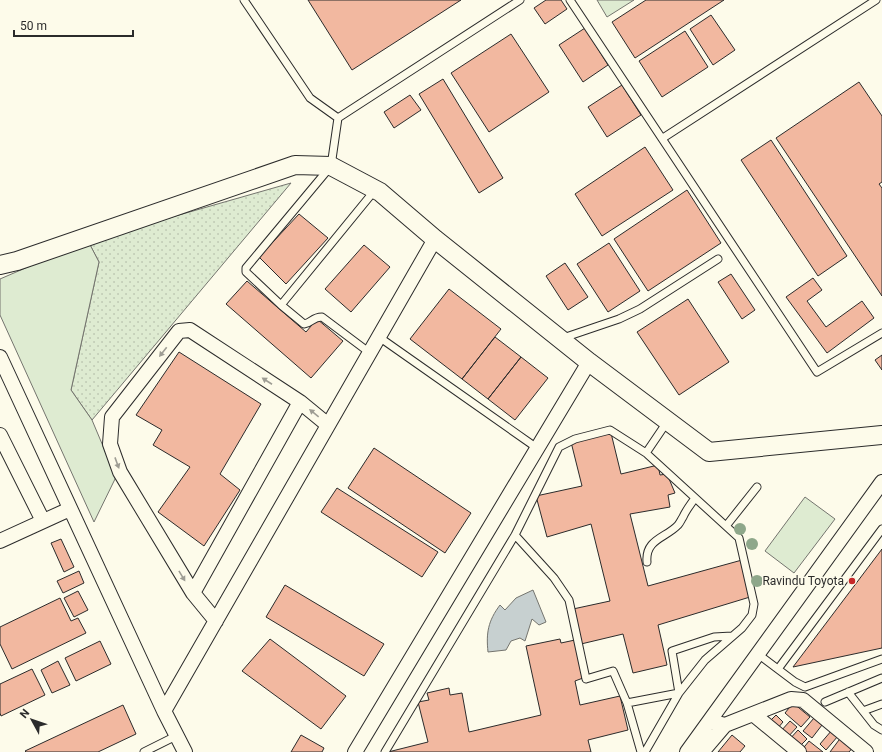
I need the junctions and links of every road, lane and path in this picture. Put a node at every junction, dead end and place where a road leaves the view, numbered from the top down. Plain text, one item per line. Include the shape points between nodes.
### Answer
1 (244, 0) edge
2 (520, 0) edge
3 (570, 0) edge
4 (876, 0) edge
5 (338, 118) junction
6 (663, 138) junction
7 (331, 166) junction
8 (375, 190) junction
9 (435, 239) junction
10 (718, 259) dead end
11 (0, 265) edge
12 (281, 305) junction
13 (882, 333) edge
14 (378, 337) junction
15 (561, 339) junction
16 (370, 353) junction
17 (0, 357) edge
18 (589, 362) junction
19 (300, 402) junction
20 (668, 421) junction
21 (328, 425) junction
22 (882, 435) edge
23 (0, 436) edge
24 (537, 448) junction
25 (646, 453) junction
26 (882, 482) edge
27 (757, 487) dead end
28 (695, 498) junction
29 (70, 509) junction
30 (43, 521) junction
31 (726, 526) junction
32 (882, 529) edge
33 (515, 535) junction
34 (0, 540) edge
35 (647, 562) dead end
36 (193, 593) junction
37 (216, 621) junction
38 (732, 636) junction
39 (758, 654) junction
40 (882, 660) edge
41 (778, 669) junction
42 (882, 678) edge
43 (848, 692) junction
44 (678, 693) junction
45 (824, 702) dead end
46 (628, 703) junction
47 (882, 704) edge
48 (164, 711) junction
49 (863, 711) junction
50 (753, 714) junction
51 (710, 721) junction
52 (725, 725) junction
53 (882, 730) edge
54 (176, 736) junction
55 (144, 752) edge
56 (185, 752) edge
57 (355, 752) edge
58 (385, 752) edge
59 (641, 752) edge
60 (645, 752) edge
61 (687, 752) edge
62 (703, 752) edge
63 (799, 752) edge
64 (866, 752) edge

1 - 5 lane via 310,98
2 - 5 lane
3 - 6 lane
4 - 6 lane
5 - 7 lane
6 - 13 lane via 816,372
7 - 8 street
7 - 11 street via 295,165
7 - 12 lane via 246,268 246,272
8 - 9 street
8 - 12 lane
9 - 14 street
9 - 15 street
10 - 15 lane via 640,309
12 - 16 lane via 304,324 316,317 322,317
14 - 16 street
14 - 24 lane
15 - 18 street
16 - 21 street
17 - 29 street
18 - 20 street
18 - 24 street
21 -> 19 street
19 - 36 street
19 -> 36 street via 190,330 180,331 112,418 110,444 120,472
20 - 22 street via 709,452
20 - 25 lane
21 - 37 street
23 - 30 street
24 - 57 street
25 - 28 lane
25 - 33 lane via 610,430 559,447
26 - 39 street
27 - 31 lane
28 - 31 lane
28 - 35 lane via 679,524 653,542 646,553
29 - 30 street
29 - 48 street
30 - 34 street
31 - 38 lane via 739,538 754,604 752,615
32 - 41 lane
33 - 46 lane via 554,578 569,600 586,679 613,671
33 - 58 lane
36 - 37 street
37 - 48 street
38 - 44 lane via 705,660
38 - 44 lane via 714,637 672,651
39 - 41 lane
39 - 51 street
40 - 41 lane via 805,687
42 - 43 lane
43 - 45 lane
43 - 49 lane
44 - 46 lane
44 - 60 lane
46 - 59 lane
47 - 49 lane
48 - 54 street
49 - 53 lane via 874,725
50 - 52 street
50 - 63 street
50 - 64 street via 791,699 803,700
51 - 52 street
51 - 61 street
52 - 62 street
54 - 55 lane
54 - 56 street

